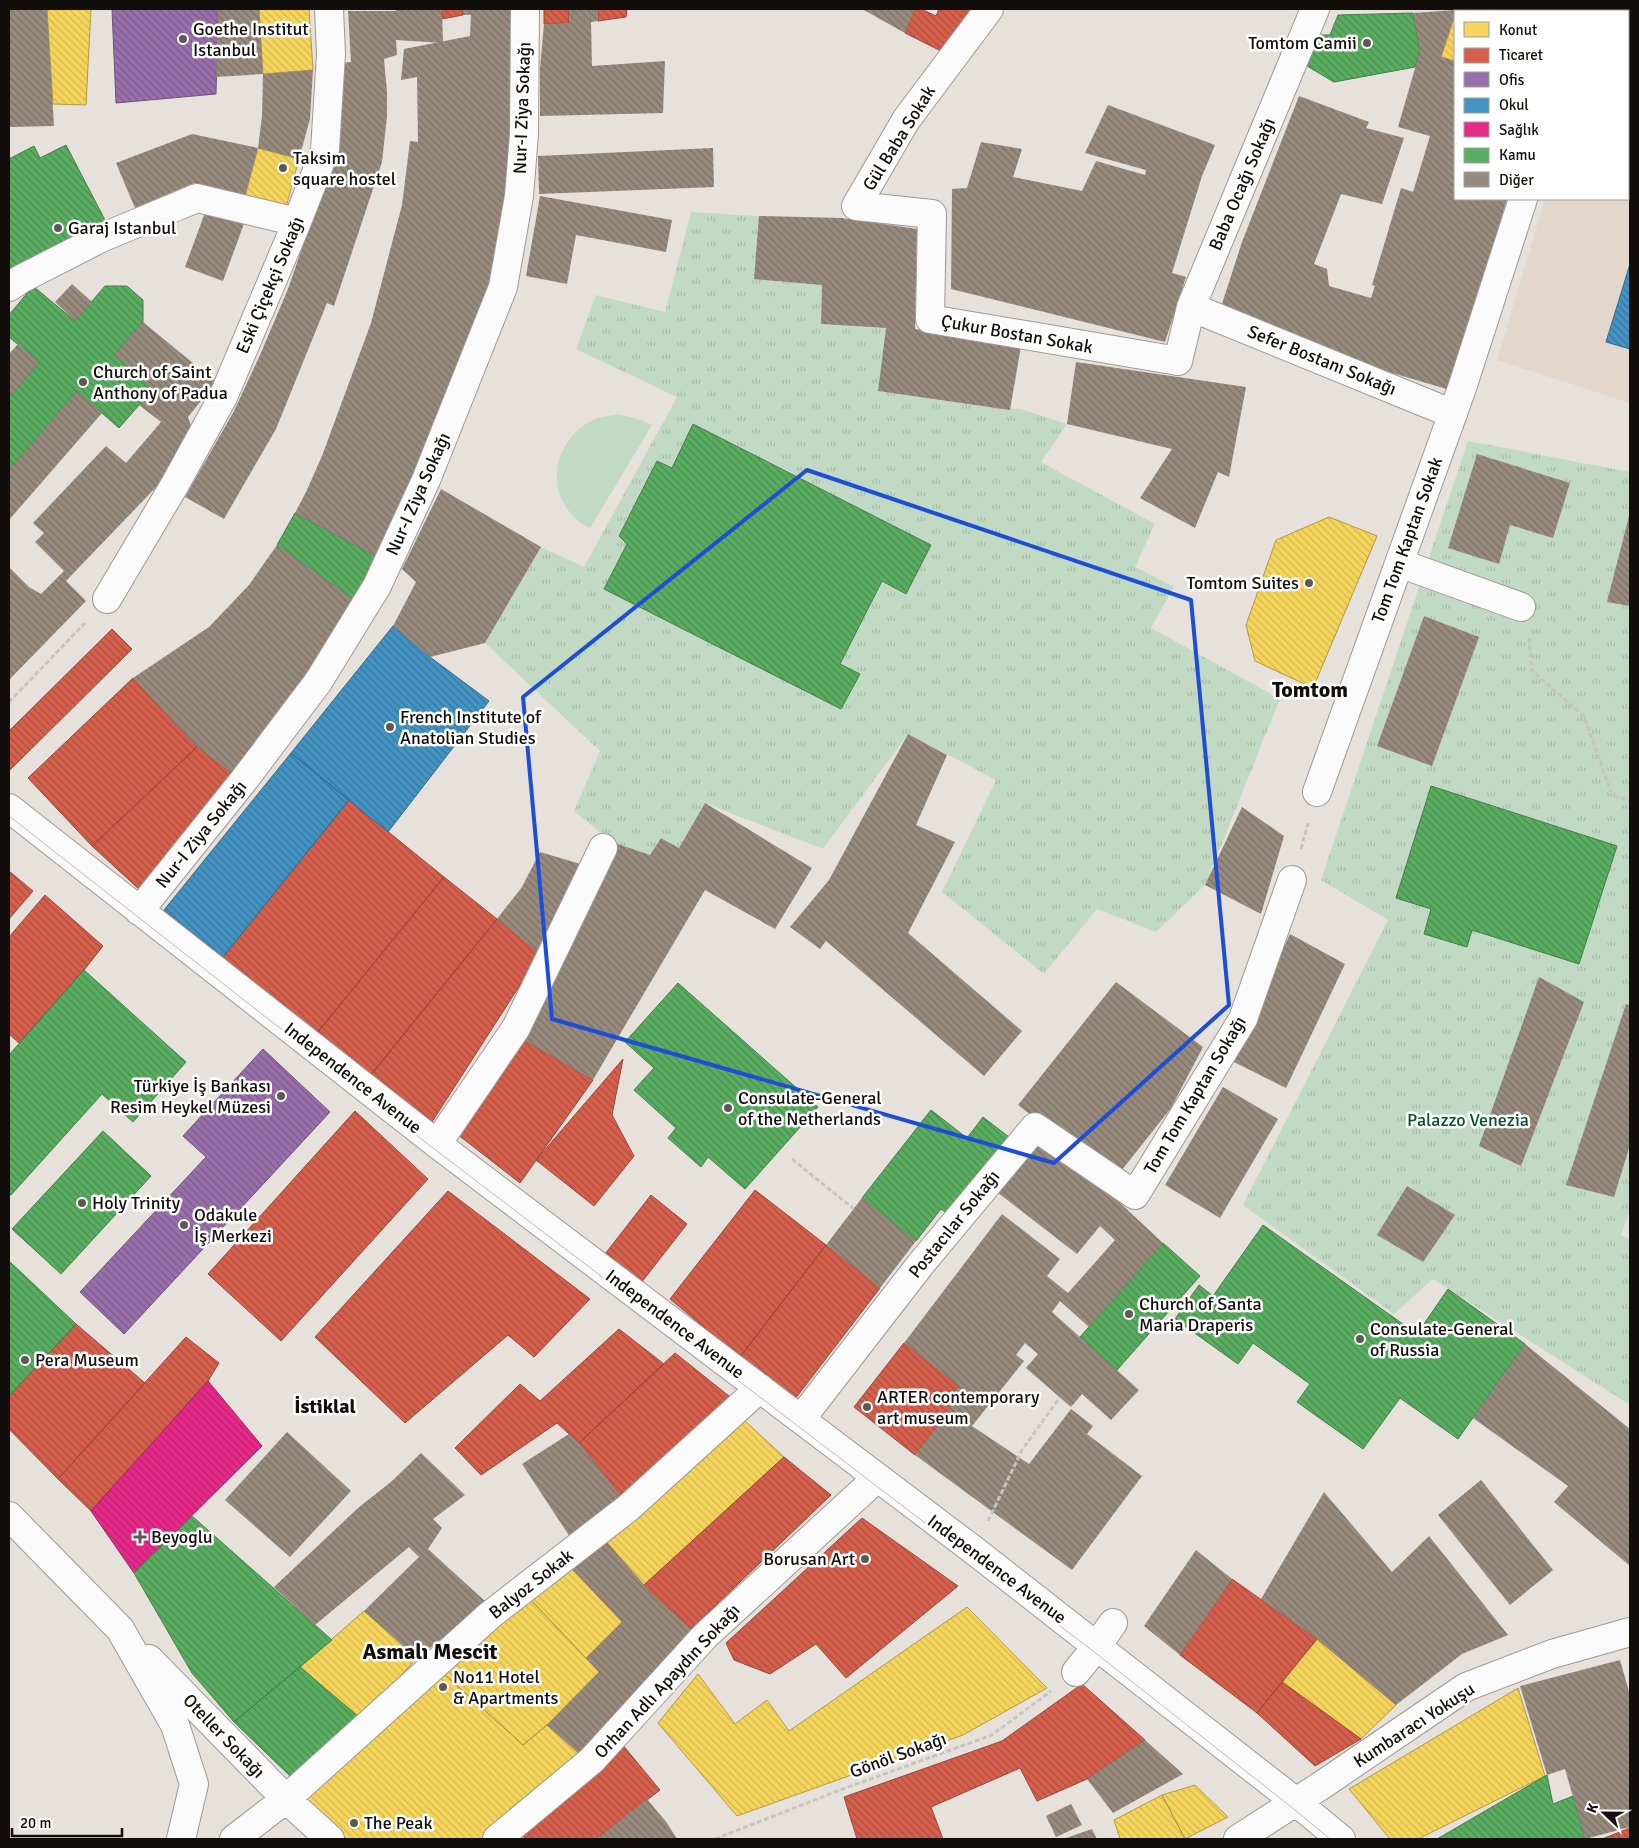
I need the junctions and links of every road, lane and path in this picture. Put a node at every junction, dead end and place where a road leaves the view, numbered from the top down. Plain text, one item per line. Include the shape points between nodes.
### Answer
1 (329, 9) edge
2 (525, 9) edge
3 (990, 9) edge
4 (1315, 9) edge
5 (1523, 200) edge
6 (932, 214) joint
7 (297, 222) junction
8 (9, 287) edge
9 (1191, 306) junction
10 (1178, 361) joint
11 (1453, 414) junction
12 (1399, 563) junction
13 (107, 599) joint
14 (1521, 607) joint
15 (9, 702) edge
16 (1317, 792) joint
17 (1630, 801) edge
18 (9, 808) edge
19 (603, 848) dead end
20 (1292, 880) joint
21 (139, 911) junction
22 (437, 1144) junction
23 (792, 1159) dead end
24 (1135, 1195) joint
25 (854, 1209) dead end
26 (760, 1388) junction
27 (1060, 1397) dead end
28 (802, 1419) junction
29 (877, 1478) junction
30 (9, 1516) edge
31 (976, 1552) junction
32 (1112, 1623) dead end
33 (120, 1629) junction
34 (1630, 1632) edge
35 (1097, 1645) junction
36 (1076, 1672) joint
37 (286, 1799) junction
38 (1293, 1804) junction
39 (181, 1839) edge
40 (234, 1839) edge
41 (330, 1839) edge
42 (497, 1839) edge
43 (716, 1839) edge
44 (1238, 1839) edge
45 (1341, 1839) edge

1 - 7 street, Eski Çiçekçi Sokağı via 331,54 325,150
2 - 21 street, Nur-I Ziya Sokağı via 524,134 519,196 503,287 426,480 377,586 318,682
3 - 6 street, Gül Baba Sokak via 906,120 856,206
4 - 9 street, Baba Ocağı Sokağı
5 - 11 street, Tom Tom Kaptan Sokak
6 - 10 street, Çukur Bostan Sokak via 930,320
7 - 8 street via 197,198 101,238
7 - 13 street, Eski Çiçekçi Sokağı via 223,397
9 - 10 street, Baba Ocağı Sokağı
9 - 11 street, Sefer Bostanı Sokağı
11 - 12 street, Tom Tom Kaptan Sokak
12 - 14 street
12 - 16 street, Tom Tom Kaptan Sokak
13 - 15 path
14 - 17 path via 1528,632 1532,671 1584,716 1612,795
16 - 20 path
18 - 21 street, Independence Avenue
19 - 22 street via 516,1028
20 - 24 street, Tom Tom Kaptan Sokağı via 1243,1019
21 - 22 street, Independence Avenue
22 - 26 street, Independence Avenue
23 - 25 path
24 - 28 street, Postacılar Sokağı via 1035,1127 920,1265
26 - 28 street, Independence Avenue
26 - 37 street, Balyoz Sokak via 628,1508 490,1615
27 - 31 path via 1022,1450
28 - 29 street, Independence Avenue
29 - 31 street, Independence Avenue
29 - 42 street, Orhan Adlı Apaydın Sokağı via 705,1636 592,1760
30 - 33 street
31 - 35 street, Independence Avenue
32 - 35 street
33 - 37 street, Oteller Sokağı
33 - 39 street via 175,1725 194,1784
34 - 38 street, Kumbaracı Yokuşu via 1552,1654 1466,1687
35 - 36 street
35 - 38 street, Independence Avenue
36 - 43 path, Gönöl Sokağı via 992,1735
37 - 40 street, Balyoz Sokak
37 - 41 street, Oteller Sokağı
38 - 44 street, Kumbaracı Yokuşu
38 - 45 street, Independence Avenue

